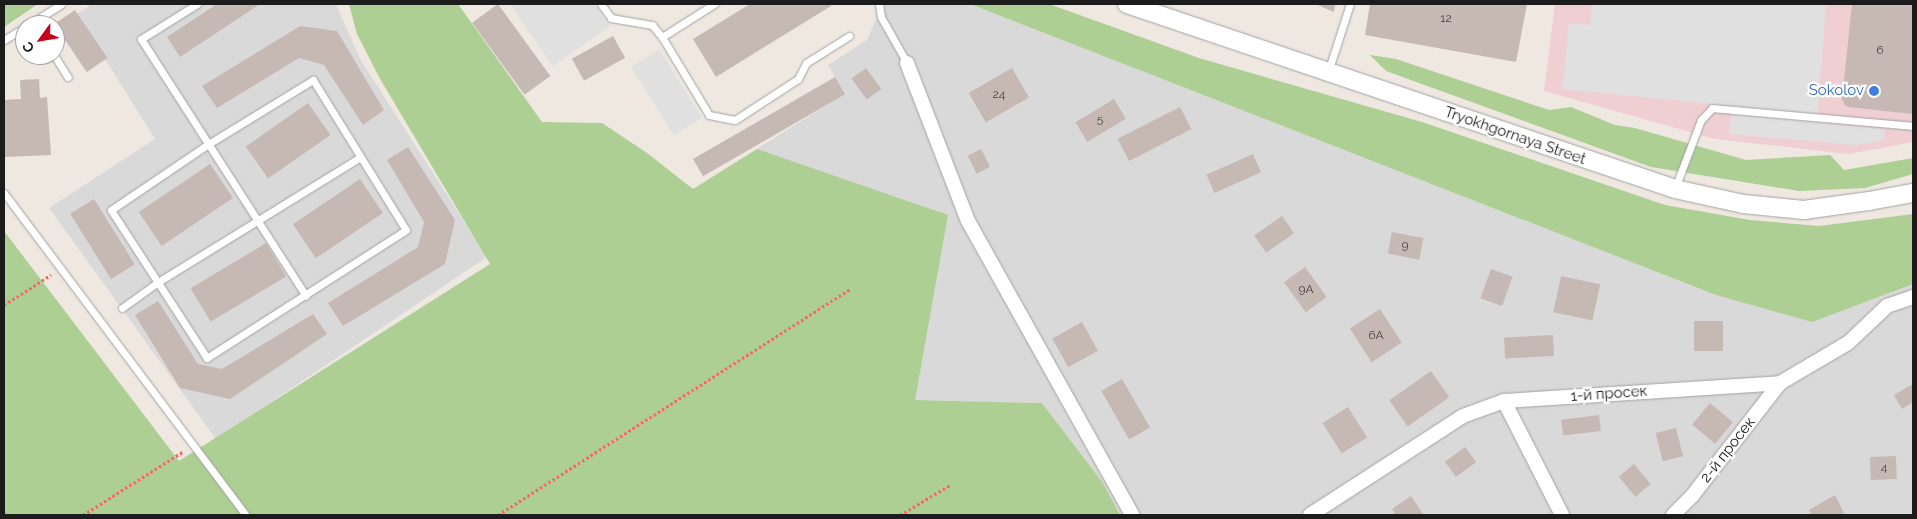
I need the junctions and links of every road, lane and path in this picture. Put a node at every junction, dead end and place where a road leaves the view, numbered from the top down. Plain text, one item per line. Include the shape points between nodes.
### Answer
1 (61, 4) edge
2 (197, 4) edge
3 (602, 4) edge
4 (714, 4) edge
5 (878, 4) edge
6 (1127, 4) edge
7 (1350, 4) edge
8 (45, 15) edge
9 (15, 33) edge
10 (849, 36) dead end
11 (662, 37) junction
12 (4, 40) edge
13 (907, 62) joint
14 (60, 65) edge
15 (1328, 73) junction
16 (68, 77) dead end
17 (1913, 126) edge
18 (210, 143) junction
19 (360, 157) junction
20 (1675, 189) junction
21 (4, 193) edge
22 (1913, 193) edge
23 (259, 220) junction
24 (60, 269) junction
25 (158, 282) junction
26 (850, 289) dead end
27 (306, 296) junction
28 (1913, 297) edge
29 (4, 305) edge
30 (122, 308) dead end
31 (1780, 382) junction
32 (1504, 402) junction
33 (193, 445) junction
34 (950, 485) dead end
35 (83, 515) edge
36 (246, 515) edge
37 (498, 515) edge
38 (900, 515) edge
39 (1132, 515) edge
40 (1310, 515) edge
41 (1562, 515) edge
42 (1673, 515) edge

1 - 8 lane
2 - 18 lane via 141,39
3 - 11 lane via 612,18 652,25
4 - 11 lane
5 - 13 lane via 881,17
6 - 15 street, Tryokhgornaya Street
7 - 15 lane
9 - 12 lane
10 - 11 lane via 806,63 798,79 735,120 710,115
13 - 39 street via 968,221
14 - 16 lane
15 - 20 street, Tryokhgornaya Street
17 - 20 lane via 1712,108 1701,120
18 - 19 lane via 312,80
18 - 23 lane
18 - 25 lane via 111,210
19 - 23 lane
19 - 27 lane via 406,230
20 - 22 street, Tryokhgornaya Street via 1743,204 1804,210
21 - 24 lane
23 - 25 lane
23 - 27 lane
24 - 29 path
24 - 33 lane
25 - 27 lane via 207,358
25 - 30 lane
26 - 37 path
28 - 31 street, 1-й просек via 1887,306 1848,343
31 - 32 street, 1-й просек
31 - 42 street, 2-й просек via 1692,496
32 - 40 street, 1-й просек via 1455,421
32 - 41 street
33 - 35 path
33 - 36 lane
34 - 38 path

